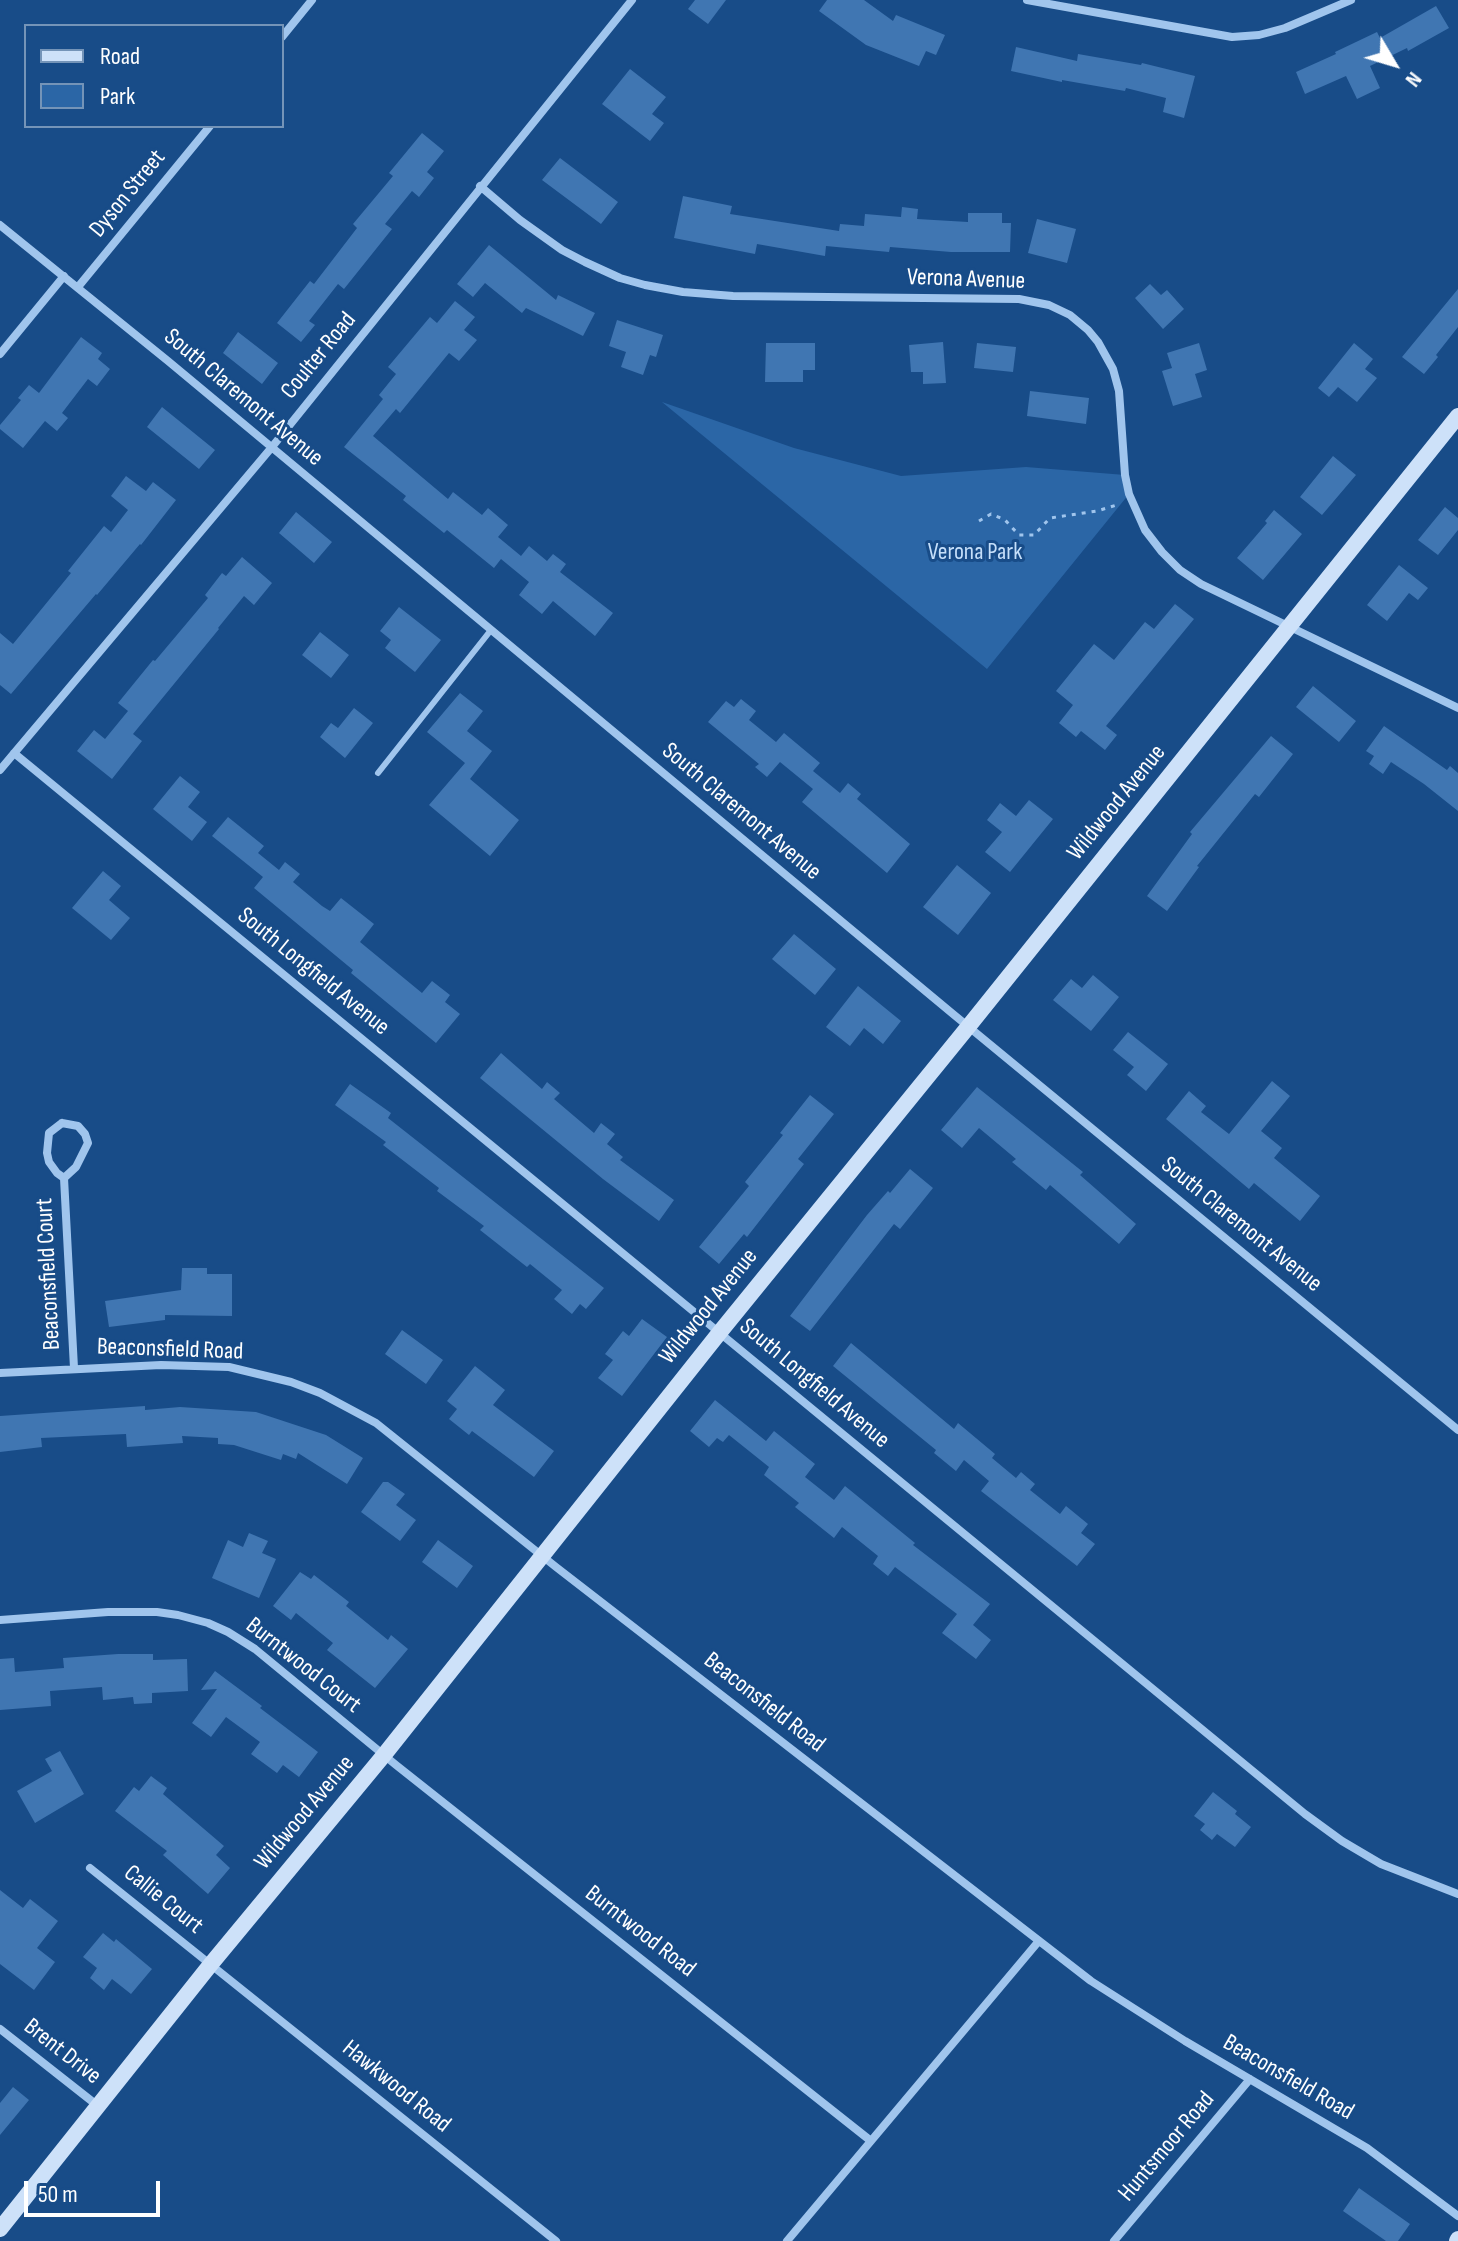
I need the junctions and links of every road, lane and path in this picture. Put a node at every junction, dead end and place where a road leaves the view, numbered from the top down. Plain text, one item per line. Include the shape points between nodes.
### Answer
1 (312, 0) edge
2 (632, 0) edge
3 (1027, 0) edge
4 (1351, 0) edge
5 (284, 35) edge
6 (208, 128) edge
7 (480, 186) junction
8 (0, 225) edge
9 (64, 276) junction
10 (78, 287) junction
11 (0, 354) edge
12 (1458, 416) edge
13 (272, 447) junction
14 (1131, 501) junction
15 (979, 521) dead end
16 (1289, 626) junction
17 (491, 630) junction
18 (1458, 708) edge
19 (14, 753) junction
20 (0, 770) edge
21 (378, 773) dead end
22 (968, 1027) junction
23 (64, 1178) junction
24 (720, 1332) junction
25 (74, 1368) junction
26 (0, 1373) edge
27 (1458, 1430) edge
28 (542, 1555) junction
29 (0, 1620) edge
30 (384, 1755) junction
31 (90, 1868) dead end
32 (1458, 1894) edge
33 (1038, 1942) junction
34 (211, 1964) junction
35 (0, 2029) edge
36 (1250, 2079) junction
37 (99, 2107) junction
38 (871, 2141) junction
39 (1458, 2216) edge
40 (0, 2229) edge
41 (556, 2241) edge
42 (787, 2241) edge
43 (1114, 2241) edge

1 - 5 street
2 - 7 street, Coulter Road
3 - 4 street via 1232,37 1285,28
6 - 10 street, Dyson Street
7 - 13 street, Coulter Road
7 - 14 street, Verona Avenue via 562,250 645,285 733,296 1019,299 1070,315 1098,342 1113,369
8 - 9 street, South Claremont Avenue
9 - 10 street, South Claremont Avenue
9 - 11 street
10 - 13 street, South Claremont Avenue
12 - 16 street, Wildwood Avenue
13 - 17 street, South Claremont Avenue
13 - 19 street, Coulter Road
14 - 15 path via 1050,518 1034,535 1019,535 991,514
14 - 16 street, Verona Avenue via 1145,530 1180,570
16 - 18 street, Verona Avenue
16 - 22 street, Wildwood Avenue
17 - 21 lane
17 - 22 street, South Claremont Avenue
19 - 20 street, Coulter Road
19 - 24 street, South Longfield Avenue
22 - 24 street, Wildwood Avenue
22 - 27 street, South Claremont Avenue
23 - 23 street, Beaconsfield Court via 88,1143 78,1126 69,1123 54,1128 46,1144 49,1162
23 - 25 street, Beaconsfield Court
24 - 28 street, Wildwood Avenue
24 - 32 street, South Longfield Avenue via 1305,1814 1381,1864
25 - 26 street, Beaconsfield Road
25 - 28 street, Beaconsfield Road via 229,1367 320,1393 376,1423
28 - 30 street, Wildwood Avenue
28 - 33 street, Beaconsfield Road
29 - 30 street, Burntwood Court via 157,1612 208,1623 255,1649
30 - 34 street, Wildwood Avenue
30 - 38 street, Burntwood Road
31 - 34 street, Callie Court
33 - 36 street, Beaconsfield Road via 1124,2004
33 - 38 street
34 - 37 street, Wildwood Avenue
34 - 41 street, Hawkwood Road
35 - 37 street, Brent Drive
36 - 39 street, Beaconsfield Road via 1367,2148
36 - 43 street, Huntsmoor Road
37 - 40 street, Wildwood Avenue
38 - 42 street

